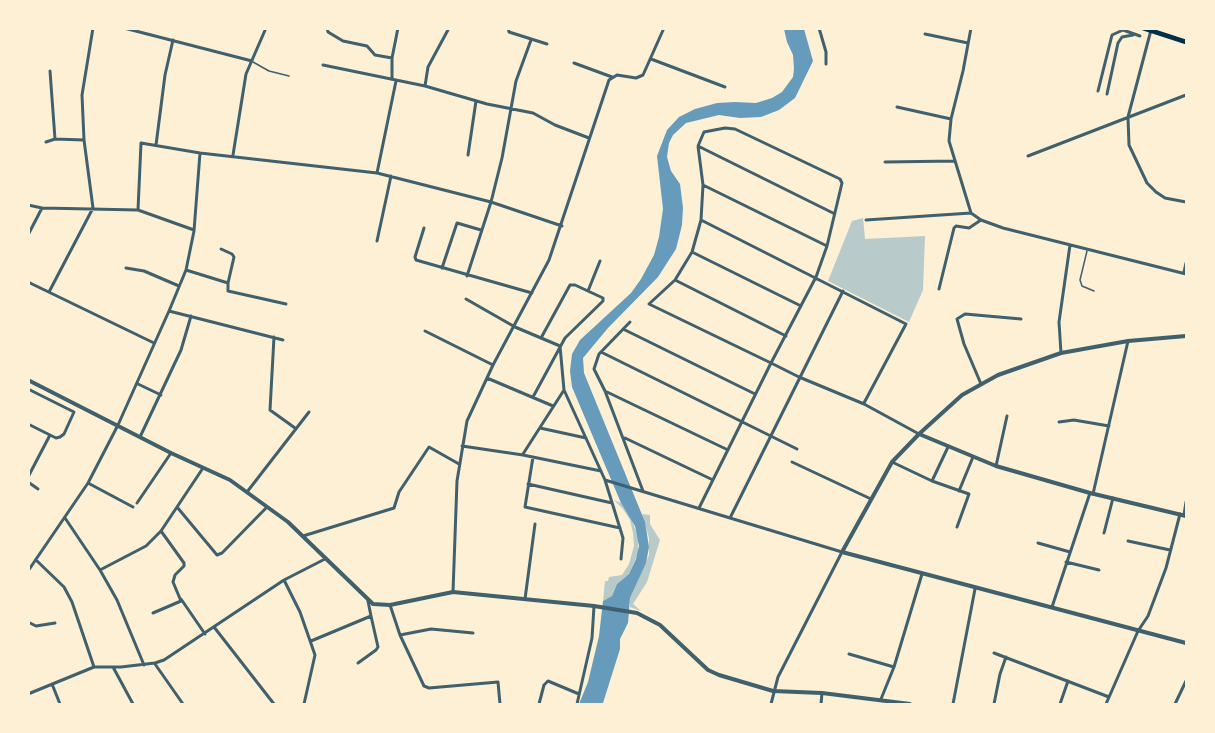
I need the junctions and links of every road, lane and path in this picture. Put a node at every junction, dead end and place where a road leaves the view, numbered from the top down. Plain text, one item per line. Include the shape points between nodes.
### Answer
1 (93, 28) edge
2 (266, 28) edge
3 (327, 28) edge
4 (398, 28) edge
5 (449, 28) edge
6 (508, 28) edge
7 (664, 28) edge
8 (819, 28) edge
9 (971, 28) edge
10 (1143, 28) edge
11 (127, 29) edge
12 (1151, 30) edge
13 (925, 34) dead end
14 (1140, 36) junction
15 (173, 40) junction
16 (531, 40) junction
17 (1149, 40) junction
18 (1186, 42) edge
19 (968, 43) junction
20 (547, 44) dead end
21 (392, 58) junction
22 (651, 59) junction
23 (252, 62) junction
24 (574, 63) dead end
25 (826, 64) dead end
26 (323, 65) dead end
27 (50, 71) dead end
28 (289, 76) dead end
29 (612, 77) junction
30 (394, 80) junction
31 (425, 86) junction
32 (725, 87) dead end
33 (1098, 91) dead end
34 (1107, 94) dead end
35 (1186, 95) edge
36 (476, 100) junction
37 (897, 107) dead end
38 (510, 109) junction
39 (1128, 117) junction
40 (951, 119) junction
41 (589, 138) junction
42 (55, 139) junction
43 (84, 140) junction
44 (46, 142) dead end
45 (156, 145) junction
46 (698, 146) junction
47 (200, 153) junction
48 (233, 155) junction
49 (468, 155) dead end
50 (1028, 156) dead end
51 (955, 161) junction
52 (885, 162) dead end
53 (377, 173) junction
54 (391, 176) junction
55 (703, 185) junction
56 (491, 202) junction
57 (1186, 202) edge
58 (28, 205) edge
59 (42, 208) junction
60 (93, 208) junction
61 (138, 210) junction
62 (834, 213) junction
63 (971, 213) junction
64 (701, 220) junction
65 (866, 220) dead end
66 (981, 220) junction
67 (562, 226) junction
68 (424, 228) dead end
69 (481, 230) junction
70 (194, 231) junction
71 (28, 235) edge
72 (377, 241) dead end
73 (1070, 244) junction
74 (827, 246) junction
75 (1087, 248) junction
76 (221, 249) dead end
77 (692, 252) junction
78 (600, 261) dead end
79 (1186, 263) edge
80 (126, 267) dead end
81 (442, 268) junction
82 (186, 270) junction
83 (1185, 273) edge
84 (467, 276) junction
85 (816, 278) junction
86 (675, 280) junction
87 (28, 282) edge
88 (228, 283) junction
89 (179, 286) junction
90 (939, 289) dead end
91 (588, 291) junction
92 (843, 291) junction
93 (1094, 291) dead end
94 (49, 292) junction
95 (532, 294) junction
96 (466, 299) dead end
97 (286, 304) dead end
98 (801, 306) junction
99 (170, 311) junction
100 (192, 316) junction
101 (1021, 319) dead end
102 (630, 322) dead end
103 (515, 327) junction
104 (623, 328) junction
105 (425, 330) dead end
106 (786, 336) junction
107 (1186, 336) edge
108 (274, 338) junction
109 (541, 338) junction
110 (283, 340) dead end
111 (1128, 341) junction
112 (154, 343) junction
113 (560, 346) junction
114 (601, 352) junction
115 (1061, 353) junction
116 (771, 363) junction
117 (493, 365) junction
118 (799, 376) junction
119 (487, 378) junction
120 (28, 380) edge
121 (137, 384) junction
122 (981, 384) junction
123 (28, 389) edge
124 (564, 390) junction
125 (605, 391) junction
126 (756, 394) junction
127 (160, 395) junction
128 (533, 397) junction
129 (864, 404) junction
130 (553, 406) junction
131 (309, 412) dead end
132 (1007, 416) dead end
133 (742, 422) junction
134 (1059, 422) dead end
135 (28, 424) edge
136 (118, 425) junction
137 (1109, 426) junction
138 (296, 428) junction
139 (540, 428) junction
140 (919, 434) junction
141 (50, 435) junction
142 (770, 435) junction
143 (141, 437) junction
144 (623, 437) junction
145 (586, 438) junction
146 (462, 446) junction
147 (948, 447) junction
148 (797, 448) dead end
149 (728, 450) junction
150 (171, 453) junction
151 (523, 455) junction
152 (533, 457) junction
153 (973, 457) junction
154 (792, 462) dead end
155 (892, 462) junction
156 (459, 464) junction
157 (996, 466) junction
158 (203, 468) junction
159 (601, 471) junction
160 (28, 477) edge
161 (713, 480) junction
162 (607, 481) junction
163 (932, 481) junction
164 (28, 482) edge
165 (88, 483) junction
166 (528, 484) junction
167 (38, 489) dead end
168 (643, 491) junction
169 (959, 491) junction
170 (247, 492) junction
171 (1092, 494) junction
172 (1113, 498) junction
173 (871, 499) junction
174 (1186, 502) edge
175 (612, 503) junction
176 (177, 507) junction
177 (267, 507) junction
178 (699, 508) junction
179 (1183, 515) edge
180 (65, 518) junction
181 (730, 518) junction
182 (535, 524) dead end
183 (957, 527) dead end
184 (620, 528) junction
185 (161, 531) junction
186 (1104, 533) dead end
187 (303, 536) junction
188 (1128, 541) dead end
189 (1038, 543) dead end
190 (1171, 550) junction
191 (842, 552) junction
192 (1070, 552) junction
193 (325, 559) junction
194 (621, 559) dead end
195 (36, 560) junction
196 (1066, 562) junction
197 (100, 570) junction
198 (1100, 570) dead end
199 (28, 571) edge
200 (922, 574) junction
201 (284, 580) junction
202 (975, 589) junction
203 (453, 592) junction
204 (180, 598) junction
205 (525, 599) junction
206 (368, 601) junction
207 (390, 605) junction
208 (597, 606) junction
209 (1052, 607) junction
210 (153, 613) dead end
211 (371, 616) junction
212 (28, 622) edge
213 (55, 623) dead end
214 (214, 627) junction
215 (1138, 631) junction
216 (474, 633) dead end
217 (205, 634) junction
218 (400, 635) junction
219 (311, 641) junction
220 (1186, 643) edge
221 (994, 653) dead end
222 (849, 654) dead end
223 (1006, 657) junction
224 (155, 663) junction
225 (358, 663) dead end
226 (144, 665) junction
227 (94, 667) junction
228 (113, 667) junction
229 (894, 667) junction
230 (1068, 681) junction
231 (1186, 681) edge
232 (52, 684) junction
233 (773, 691) junction
234 (822, 693) junction
235 (28, 694) edge
236 (579, 694) junction
237 (1109, 697) junction
238 (881, 699) junction
239 (902, 704) edge
240 (60, 705) edge
241 (133, 705) edge
242 (183, 705) edge
243 (274, 705) edge
244 (304, 705) edge
245 (500, 705) edge
246 (539, 705) edge
247 (577, 705) edge
248 (771, 705) edge
249 (821, 705) edge
250 (910, 705) edge
251 (953, 705) edge
252 (994, 705) edge
253 (1060, 705) edge
254 (1106, 705) edge
255 (1175, 705) edge

1 - 43 street via 82,95
2 - 23 street
3 - 21 street via 343,41 364,45 375,55
4 - 21 street
5 - 31 street via 428,67
6 - 16 street via 509,32
7 - 22 street
8 - 25 street
9 - 19 street
10 - 12 main road
11 - 15 street
12 - 17 street
12 - 18 main road
13 - 19 street
14 - 17 street
14 - 33 street via 1123,30 1112,35
14 - 34 street via 1130,34 1118,43
15 - 23 street
15 - 45 street
16 - 20 street
16 - 38 street
17 - 39 street
19 - 40 street
21 - 30 street
22 - 29 street via 640,77
22 - 32 street
23 - 28 lane
23 - 48 street via 243,84
24 - 29 street
26 - 30 street
27 - 42 street
29 - 41 street
30 - 31 street
30 - 53 street
31 - 36 street
35 - 39 street
36 - 38 street
36 - 49 street
37 - 40 street
38 - 41 street via 533,113
38 - 56 street
39 - 50 street
39 - 57 street via 1129,145 1147,183 1166,198
40 - 51 street via 949,141
41 - 67 street
42 - 43 street
42 - 44 street
43 - 60 street
45 - 47 street
45 - 61 street via 141,143
46 - 55 street
46 - 62 street
46 - 62 street via 704,132 735,129 840,179
47 - 48 street
47 - 70 street
48 - 53 street
51 - 52 street
51 - 63 street
53 - 54 street
54 - 56 street
54 - 72 street
55 - 64 street
55 - 74 street
56 - 67 street
56 - 69 street
58 - 59 street
59 - 60 street
59 - 71 street
60 - 61 street
60 - 94 street
61 - 70 street
62 - 74 street
63 - 65 street
63 - 66 street
64 - 77 street
64 - 85 street
66 - 73 street
66 - 90 street via 969,228 954,228
67 - 95 street
68 - 81 street via 416,260
69 - 81 street via 457,224
69 - 84 street
70 - 82 street
73 - 75 street
73 - 115 street via 1059,322
74 - 85 street
75 - 83 street
75 - 93 lane via 1080,280 1082,286
76 - 88 street via 234,257
77 - 86 street
77 - 98 street
78 - 91 street
79 - 83 street
80 - 89 street
81 - 84 street
82 - 88 street
82 - 89 street
84 - 95 street
85 - 92 street
85 - 98 street
86 - 106 street
86 - 116 street via 649,303
87 - 94 street
88 - 97 street via 228,291
89 - 99 street
91 - 109 street via 570,285
91 - 113 street via 603,301
92 - 118 street
92 - 129 street via 906,324
94 - 112 street
95 - 103 street
96 - 103 street
98 - 106 street
99 - 100 street
99 - 112 street
100 - 108 street
100 - 127 street
101 - 122 street via 965,314 957,319
102 - 104 street
103 - 109 street
103 - 117 street
104 - 114 street
104 - 126 street
105 - 117 street
106 - 116 street
107 - 111 street
108 - 110 street
108 - 138 street via 270,409
109 - 113 street
111 - 115 street
111 - 137 street
112 - 121 street
113 - 124 street
113 - 128 street
114 - 125 street via 594,369
114 - 133 street
115 - 122 street
116 - 118 street
116 - 126 street
117 - 119 street
118 - 129 street
118 - 142 street
119 - 128 street
119 - 146 street via 467,421
120 - 136 street
121 - 127 street
121 - 136 street
122 - 140 street
123 - 141 street via 74,412 64,435
124 - 130 street
124 - 145 street
125 - 144 street
125 - 149 street
126 - 133 street
127 - 143 street
128 - 130 street
129 - 140 street
130 - 139 street
131 - 138 street
132 - 157 street
133 - 142 street
133 - 149 street
134 - 137 street via 1074,420
135 - 141 street
136 - 143 street
136 - 165 street
137 - 171 street
138 - 170 street
139 - 145 street
139 - 151 street
140 - 147 street
140 - 155 street
141 - 160 street
142 - 148 street
142 - 181 street
143 - 150 street
144 - 161 street
144 - 168 street
145 - 159 street
146 - 151 street
146 - 156 street
147 - 153 street
147 - 163 street
149 - 161 street
150 - 158 street
150 - 165 street via 135,505
151 - 152 street
152 - 159 street
152 - 166 street
153 - 157 street
153 - 169 street
154 - 173 street
155 - 163 street
155 - 173 street
156 - 187 street via 429,447 399,492 394,508
156 - 203 street
157 - 171 street
158 - 170 street
158 - 176 street
159 - 162 street
161 - 178 street
162 - 168 street
162 - 175 street
163 - 169 street
164 - 167 street
165 - 180 street
166 - 175 street
166 - 184 street via 526,508
168 - 178 street
169 - 183 street via 969,495
170 - 177 street
171 - 172 street
171 - 192 street
172 - 179 street
172 - 186 street
173 - 191 street
174 - 179 street
175 - 184 street
176 - 177 street via 217,555
176 - 185 street
177 - 187 street
178 - 181 street
179 - 190 street
180 - 195 street
180 - 197 street
181 - 191 street
182 - 205 street
184 - 194 street
185 - 197 street via 140,550
185 - 204 street via 184,562 172,582
187 - 193 street
188 - 190 street
189 - 192 street
190 - 215 street via 1148,616
191 - 200 street
191 - 233 street
192 - 196 street
193 - 201 street
193 - 206 street
195 - 199 street
195 - 227 street via 64,587
196 - 198 street
196 - 209 street
197 - 226 street
200 - 202 street
200 - 229 street
201 - 214 street
201 - 219 street
202 - 209 street
202 - 251 street
203 - 205 street
203 - 207 street
204 - 210 street via 181,601
204 - 217 street
205 - 208 street
206 - 207 street
206 - 211 street
207 - 218 street
208 - 233 street via 637,613 660,625 713,673
208 - 236 street
209 - 215 street
211 - 219 street
211 - 225 street via 378,647
212 - 213 street via 36,626
214 - 217 street
214 - 243 street
215 - 220 street
215 - 237 street
216 - 218 street via 431,629
217 - 224 street
218 - 245 street via 426,687 498,682
219 - 244 street via 315,655
221 - 223 street
222 - 229 street
223 - 230 street
223 - 252 street
224 - 226 street
224 - 242 street
226 - 228 street
227 - 228 street
227 - 232 street
228 - 241 street
229 - 238 street
230 - 237 street
230 - 253 street
231 - 255 street
232 - 235 street
232 - 240 street
233 - 234 street
233 - 248 street
234 - 238 street
234 - 249 street
236 - 246 street via 548,681
236 - 247 street
237 - 254 street
238 - 239 street
239 - 250 street

